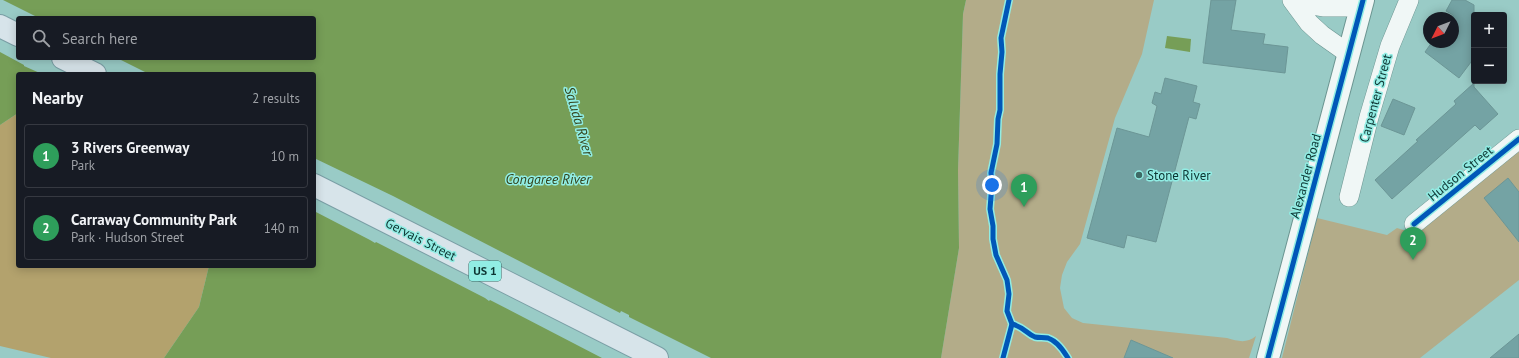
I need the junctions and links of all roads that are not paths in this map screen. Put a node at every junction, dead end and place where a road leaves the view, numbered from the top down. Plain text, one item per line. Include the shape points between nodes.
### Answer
1 (1409, 0) edge
2 (1293, 1) edge
3 (1362, 4) edge
4 (0, 26) edge
5 (16, 34) edge
6 (1349, 54) junction
7 (67, 60) edge
8 (91, 72) edge
9 (1519, 139) edge
10 (316, 186) edge
11 (1349, 197) dead end
12 (1414, 224) dead end
13 (657, 358) edge
14 (1268, 358) edge

1 - 11 street, Carpenter Street via 1390,46
2 - 3 street via 1323,7
2 - 6 street via 1309,23
3 - 6 street, Alexander Road
4 - 5 main road
6 - 14 street, Alexander Road
7 - 8 main road
9 - 12 street, Hudson Street
10 - 13 main road, Gervais Street / US 1

